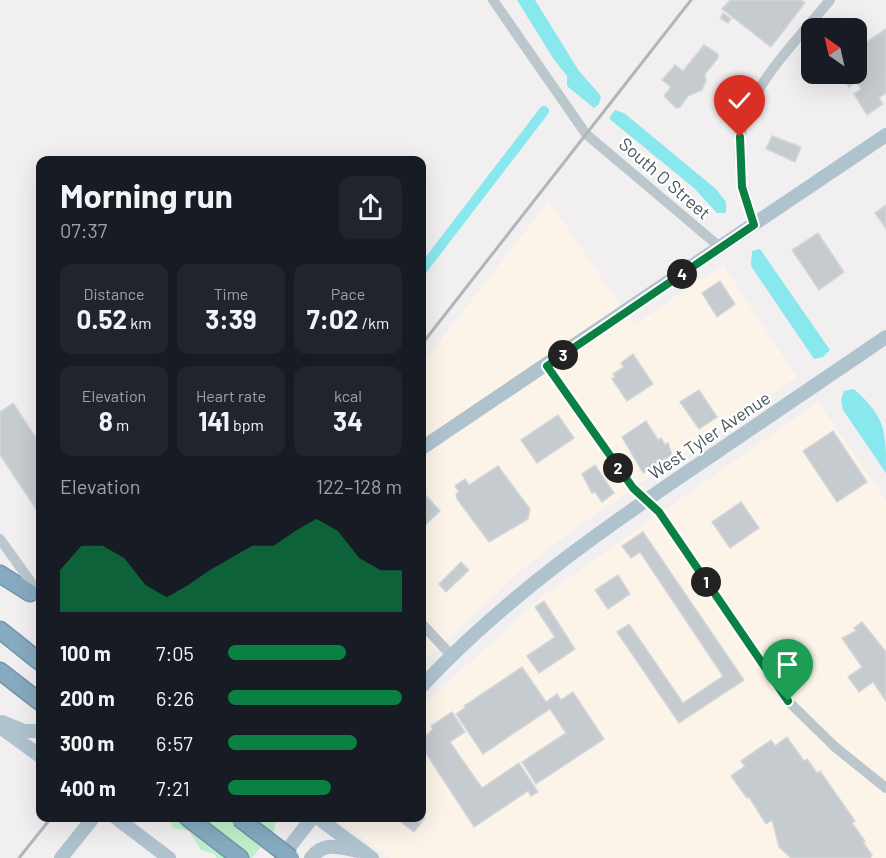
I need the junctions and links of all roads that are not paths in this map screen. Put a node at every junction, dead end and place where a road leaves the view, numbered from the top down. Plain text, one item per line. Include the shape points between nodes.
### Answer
1 (493, 0) edge
2 (831, 0) edge
3 (886, 135) edge
4 (754, 225) junction
5 (721, 248) junction
6 (886, 337) edge
7 (547, 366) junction
8 (426, 445) edge
9 (646, 499) junction
10 (0, 539) edge
11 (0, 572) edge
12 (36, 594) edge
13 (36, 595) edge
14 (426, 628) edge
15 (0, 630) edge
16 (451, 655) junction
17 (36, 659) edge
18 (0, 671) edge
19 (426, 682) edge
20 (36, 699) edge
21 (0, 721) edge
22 (0, 727) edge
23 (36, 731) edge
24 (36, 753) edge
25 (886, 788) edge
26 (90, 822) edge
27 (121, 822) edge
28 (193, 822) edge
29 (244, 822) edge
30 (309, 822) edge
31 (323, 822) edge
32 (367, 855) edge
33 (61, 858) edge
34 (169, 858) edge
35 (240, 858) edge
36 (281, 858) edge
37 (291, 858) edge
38 (311, 858) edge

1 - 5 street, South O Street via 586,134
2 - 4 street via 769,76 747,115 740,137 742,187
3 - 4 main road
4 - 5 main road
5 - 7 main road
6 - 9 main road, West Tyler Avenue
7 - 8 main road
7 - 9 street via 633,488
9 - 16 main road, West Tyler Avenue via 562,559
9 - 25 street via 659,512 788,701 808,723
10 - 12 street
11 - 13 highway
14 - 16 street
15 - 17 highway
16 - 19 main road, West Tyler Avenue
18 - 20 highway
21 - 23 main road via 24,731
22 - 24 main road
26 - 33 main road
27 - 34 main road
28 - 35 highway
29 - 37 highway, bridge
30 - 36 main road
31 - 32 main road
32 - 38 main road via 327,846

